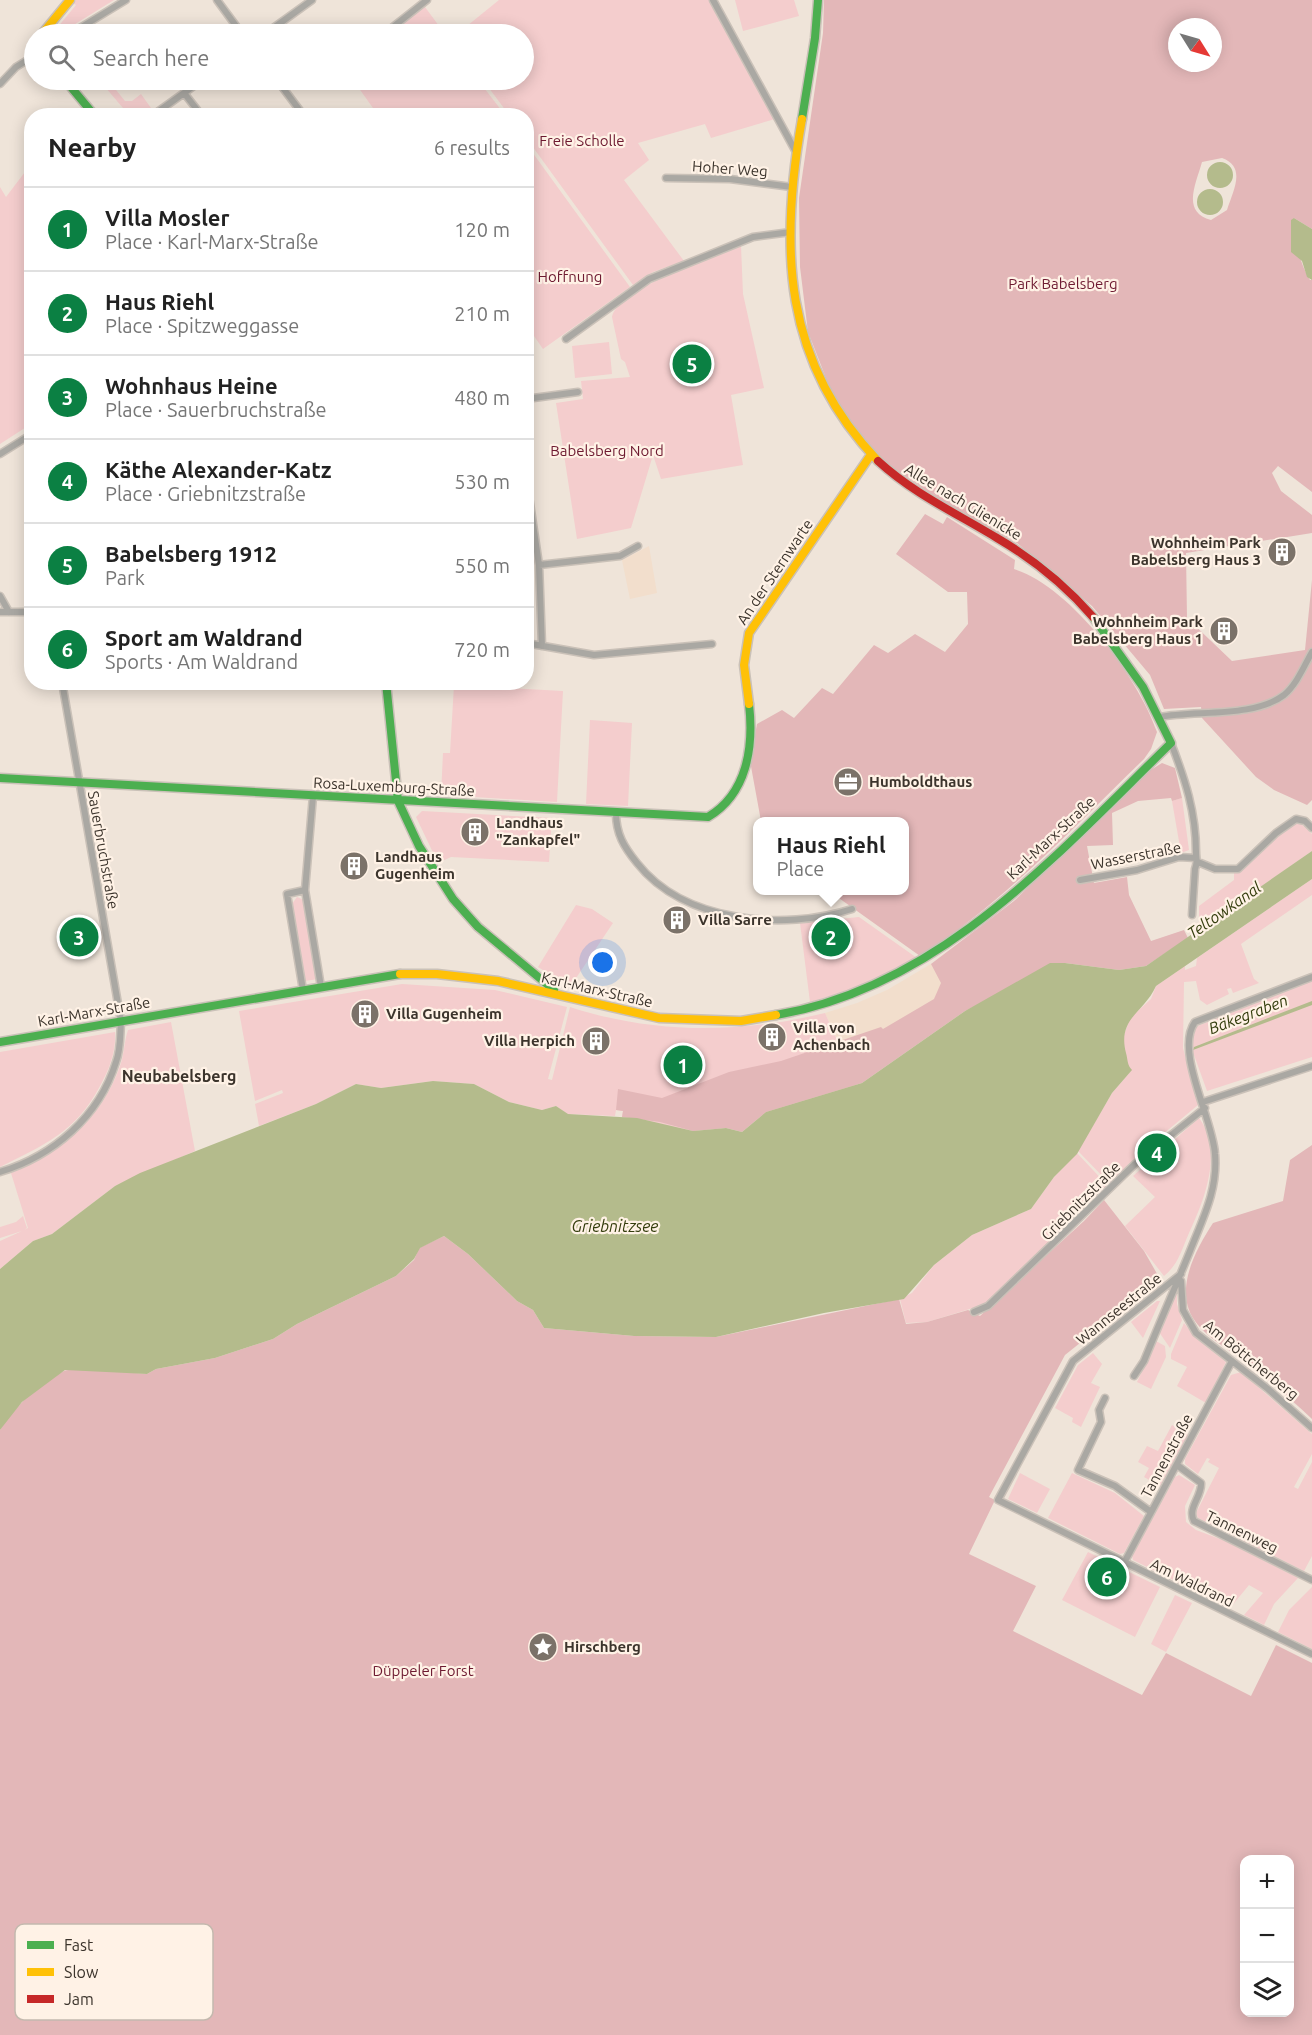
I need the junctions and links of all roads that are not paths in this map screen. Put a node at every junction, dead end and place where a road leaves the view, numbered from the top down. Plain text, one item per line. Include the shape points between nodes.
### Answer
1 (70, 0) edge
2 (126, 0) edge
3 (217, 0) edge
4 (312, 0) edge
5 (427, 0) edge
6 (713, 0) edge
7 (818, 0) edge
8 (50, 24) edge
9 (86, 24) edge
10 (235, 24) edge
11 (279, 24) edge
12 (397, 24) edge
13 (24, 62) edge
14 (0, 84) edge
15 (73, 90) edge
16 (188, 90) edge
17 (284, 90) edge
18 (184, 93) junction
19 (88, 108) edge
20 (163, 108) edge
21 (196, 108) edge
22 (298, 108) edge
23 (796, 153) junction
24 (666, 178) dead end
25 (792, 187) junction
26 (791, 232) junction
27 (566, 339) dead end
28 (578, 392) dead end
29 (534, 398) edge
30 (24, 439) edge
31 (0, 454) edge
32 (870, 456) junction
33 (534, 531) edge
34 (638, 546) dead end
35 (539, 565) junction
36 (0, 596) edge
37 (0, 612) edge
38 (9, 612) junction
39 (24, 612) edge
40 (534, 644) edge
41 (712, 644) dead end
42 (542, 646) junction
43 (1312, 652) edge
44 (63, 690) edge
45 (387, 690) edge
46 (1160, 717) junction
47 (1171, 743) junction
48 (748, 753) joint
49 (0, 778) edge
50 (79, 783) junction
51 (313, 796) junction
52 (398, 801) junction
53 (616, 813) junction
54 (1312, 828) edge
55 (1197, 860) junction
56 (1080, 879) dead end
57 (305, 890) junction
58 (852, 909) dead end
59 (1192, 915) dead end
60 (1312, 976) edge
61 (321, 987) junction
62 (303, 990) junction
63 (560, 994) junction
64 (121, 1021) junction
65 (0, 1042) edge
66 (1312, 1066) edge
67 (1204, 1105) junction
68 (0, 1172) edge
69 (1181, 1274) junction
70 (974, 1312) dead end
71 (1232, 1361) junction
72 (1134, 1376) dead end
73 (1105, 1398) dead end
74 (1312, 1428) edge
75 (1177, 1465) junction
76 (998, 1500) joint
77 (1151, 1512) junction
78 (1124, 1563) junction
79 (1312, 1580) edge
80 (1312, 1654) edge

1 - 8 street
2 - 9 street
3 - 10 street
4 - 11 street
5 - 12 street
6 - 23 street
7 - 23 street, Allee nach Glienicke
13 - 14 street
15 - 19 street
16 - 18 street
17 - 22 street
18 - 20 street
18 - 21 street
23 - 25 street, Allee nach Glienicke
24 - 25 street, Hoher Weg via 730,179
25 - 26 street, Allee nach Glienicke
26 - 27 street via 753,237 649,279
26 - 32 street, Allee nach Glienicke via 796,305 804,341 831,405
28 - 29 street
30 - 31 street
32 - 46 street, Allee nach Glienicke via 928,499 1019,551 1078,600 1133,667
32 - 48 street, An der Sternwarte via 749,633 743,654 750,720
33 - 35 street
34 - 35 street via 620,556
35 - 42 street
36 - 38 street
37 - 38 street
38 - 39 street
40 - 42 street
41 - 42 street via 594,655
43 - 46 street via 1296,681 1274,701 1232,712
44 - 50 street, Sauerbruchstraße
45 - 52 street
46 - 47 street, Allee nach Glienicke
47 - 55 street, Allee nach Glienicke via 1192,803
47 - 63 street, Karl-Marx-Straße via 971,929 924,962 863,992 799,1012 736,1021 656,1018
48 - 53 street, Rosa-Luxemburg-Straße via 734,794 711,816
49 - 50 street, Rosa-Luxemburg-Straße
50 - 51 street, Rosa-Luxemburg-Straße
50 - 64 street, Sauerbruchstraße
51 - 52 street, Rosa-Luxemburg-Straße
51 - 57 street
52 - 53 street, Rosa-Luxemburg-Straße
52 - 63 street via 419,846 453,899 505,952
53 - 58 street via 616,830 636,863 659,885 684,900 761,919 800,920
54 - 55 street via 1296,819 1276,833 1244,866 1233,870 1215,869
55 - 56 street, Wasserstraße via 1179,857 1137,870
55 - 59 street, Allee nach Glienicke
57 - 61 street
57 - 62 street via 287,894
60 - 67 street, Wannseestraße via 1195,1022 1188,1034 1187,1047
61 - 62 street, Karl-Marx-Straße
61 - 63 street, Karl-Marx-Straße via 383,975 423,974
62 - 64 street, Karl-Marx-Straße
64 - 65 street, Karl-Marx-Straße
64 - 68 street, Sauerbruchstraße via 117,1062 82,1123 39,1156
66 - 67 street
67 - 69 street, Wannseestraße via 1214,1142 1215,1180 1208,1210
67 - 70 street, Griebnitzstraße via 1135,1164 988,1306
69 - 71 street, Am Böttcherberg via 1181,1303 1188,1322
69 - 72 street
69 - 76 street, Wannseestraße via 1073,1361
71 - 74 street, Am Böttcherberg
71 - 75 street, Tannenstraße
73 - 77 street via 1099,1410 1101,1422 1078,1470 1115,1486
75 - 77 street, Tannenstraße
75 - 79 street, Tannenweg via 1201,1483 1192,1510 1194,1521
76 - 78 street, Am Waldrand
77 - 78 street, Tannenstraße
78 - 80 street, Am Waldrand

